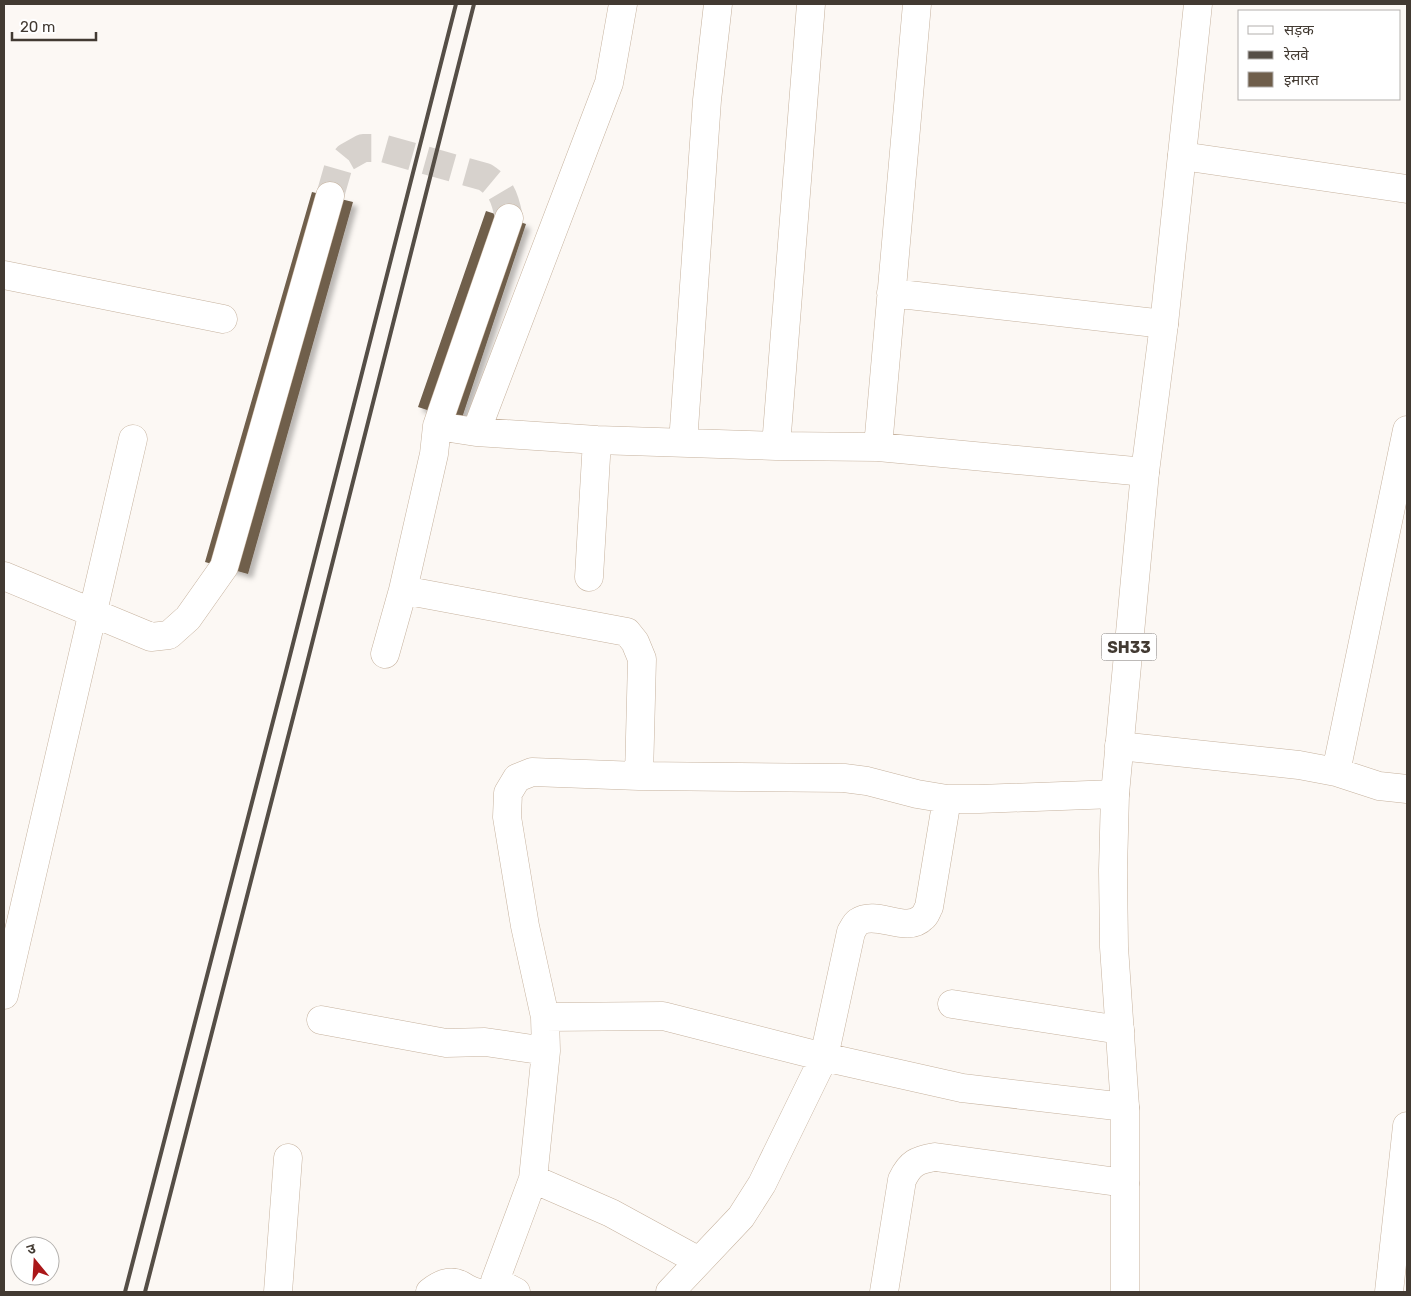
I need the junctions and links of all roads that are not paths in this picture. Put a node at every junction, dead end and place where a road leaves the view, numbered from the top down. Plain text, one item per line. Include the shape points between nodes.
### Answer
1 (623, 4) edge
2 (718, 4) edge
3 (811, 4) edge
4 (917, 4) edge
5 (1198, 4) edge
6 (1182, 156) junction
7 (1407, 189) edge
8 (330, 196) tunnel mouth
9 (509, 218) tunnel mouth
10 (4, 275) edge
11 (890, 293) junction
12 (223, 319) dead end
13 (1164, 324) junction
14 (437, 426) junction
15 (1407, 430) edge
16 (476, 432) junction
17 (133, 439) dead end
18 (597, 440) junction
19 (683, 443) junction
20 (776, 446) junction
21 (878, 447) junction
22 (1145, 472) junction
23 (4, 576) edge
24 (589, 577) dead end
25 (402, 590) junction
26 (93, 612) junction
27 (385, 654) dead end
28 (1119, 746) junction
29 (1336, 772) junction
30 (639, 776) junction
31 (1407, 789) edge
32 (1115, 794) junction
33 (948, 798) junction
34 (4, 995) edge
35 (952, 1004) dead end
36 (545, 1017) junction
37 (321, 1020) dead end
38 (1120, 1030) junction
39 (546, 1051) junction
40 (824, 1057) junction
41 (1125, 1107) junction
42 (1407, 1126) edge
43 (288, 1158) dead end
44 (533, 1179) junction
45 (1125, 1183) junction
46 (699, 1261) junction
47 (1395, 1283) edge
48 (493, 1290) edge
49 (278, 1292) edge
50 (430, 1292) edge
51 (670, 1292) edge
52 (884, 1292) edge
53 (1125, 1292) edge

1 - 16 street via 609,83
2 - 19 street via 707,100
3 - 20 street
4 - 11 street
5 - 6 street, SH33
6 - 7 street
6 - 13 street, SH33
8 - 26 street via 224,567 188,618 169,635 151,638
9 - 14 street
10 - 12 street
11 - 13 street
11 - 21 street
13 - 22 street, SH33
14 - 16 street
14 - 25 street via 434,454
15 - 29 street
16 - 18 street
17 - 26 street
18 - 19 street
18 - 24 street
19 - 20 street
20 - 21 street
21 - 22 street
22 - 28 street, SH33
23 - 26 street
25 - 27 street
25 - 30 street via 627,632 642,659
26 - 34 street
28 - 29 street via 1278,762
28 - 32 street, SH33
29 - 31 street via 1379,786
30 - 33 street via 844,778
30 - 36 street via 532,772 516,778 508,793 507,817 520,899
32 - 33 street
32 - 38 street, SH33 via 1114,938
33 - 40 street via 929,906 924,917 904,923 870,917 857,923 850,932
35 - 38 street
36 - 39 street
36 - 40 street via 663,1016
37 - 39 street via 446,1043 485,1042
38 - 41 street, SH33
39 - 44 street
40 - 41 street via 962,1088
40 - 46 street via 762,1184 741,1217
41 - 45 street, SH33
42 - 47 street
43 - 49 street
44 - 46 street via 611,1213
44 - 48 street
45 - 52 street via 935,1157 922,1159 908,1166 902,1180
45 - 53 street, SH33
46 - 51 street
48 - 50 street via 473,1292 458,1283 449,1282

